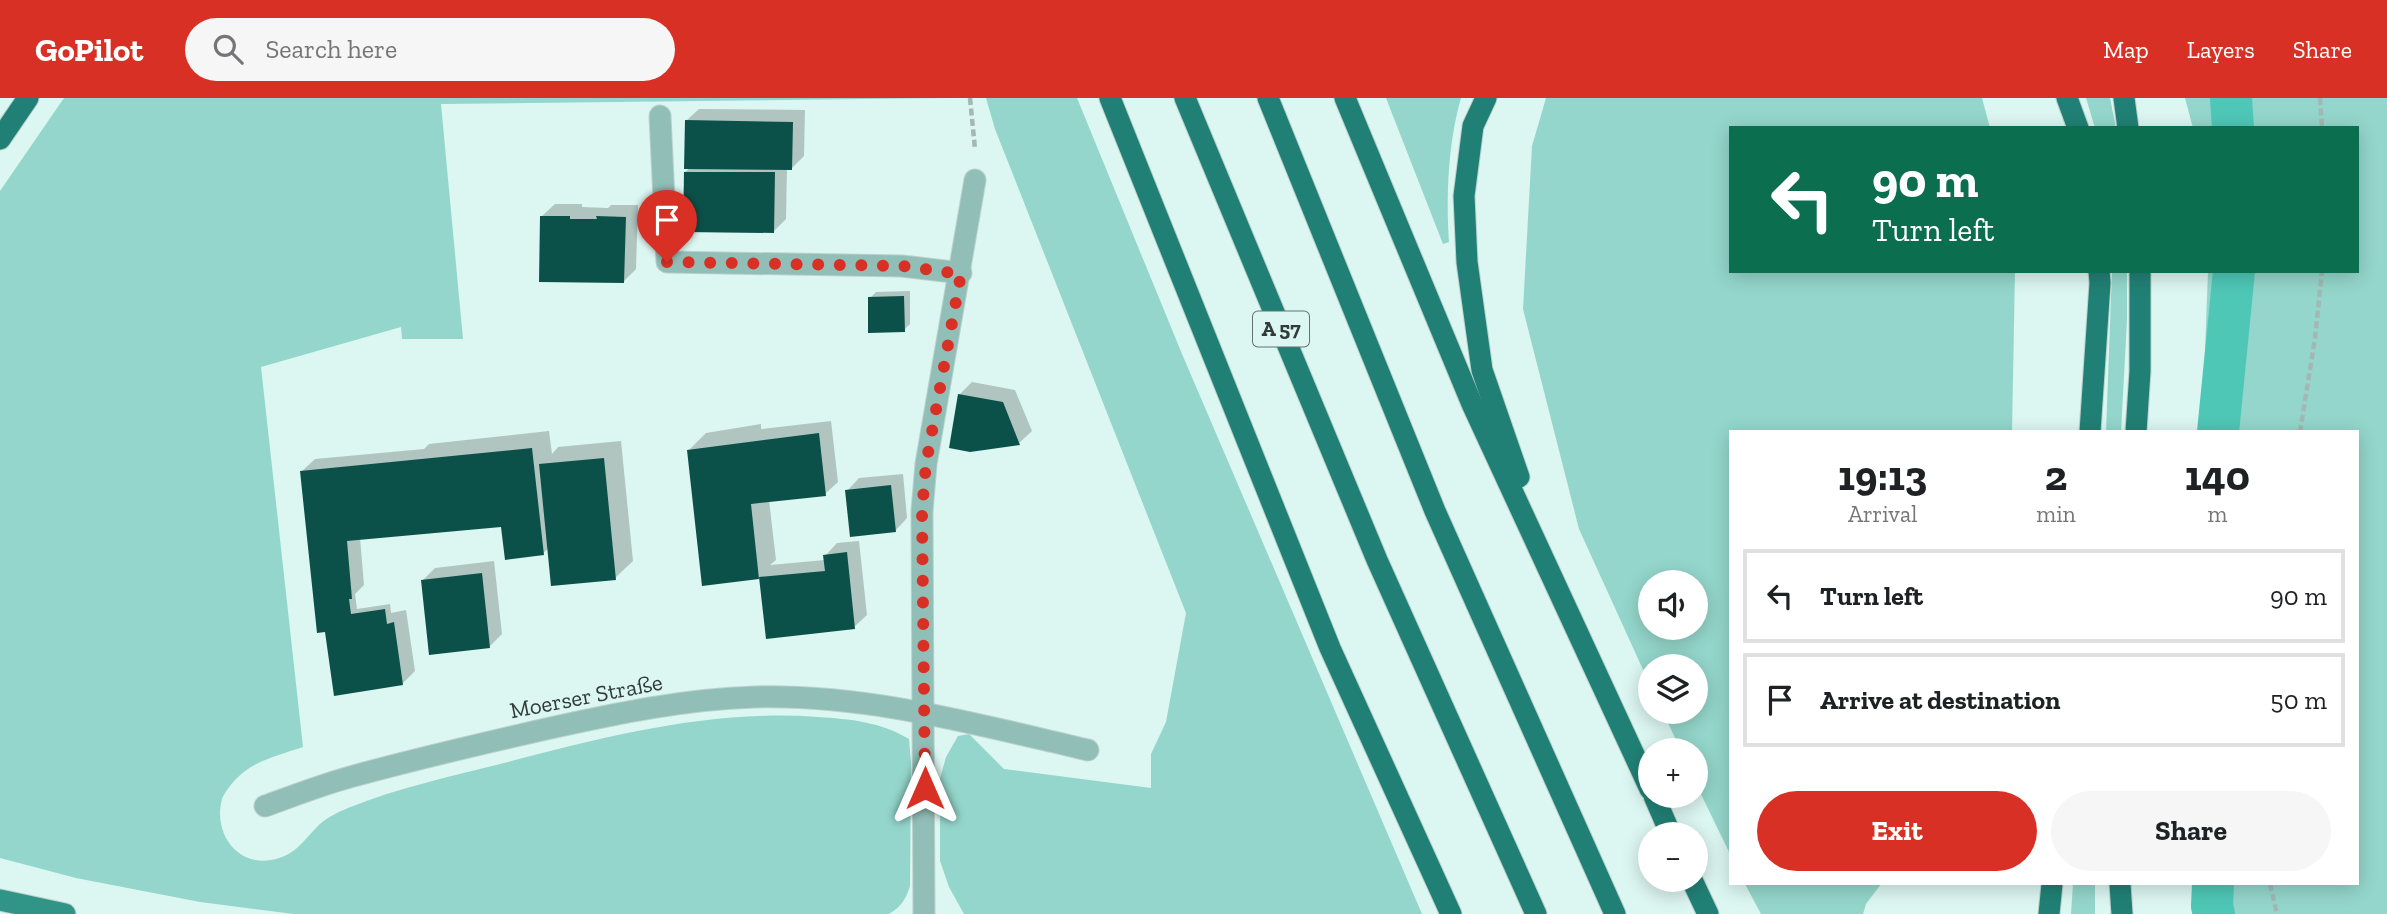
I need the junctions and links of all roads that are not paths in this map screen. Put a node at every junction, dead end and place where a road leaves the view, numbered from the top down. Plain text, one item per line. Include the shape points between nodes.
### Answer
1 (27, 98) edge
2 (1110, 98) edge
3 (1185, 98) edge
4 (1269, 98) edge
5 (1345, 98) edge
6 (1486, 98) edge
7 (2067, 98) edge
8 (2124, 98) edge
9 (660, 117) dead end
10 (2077, 126) edge
11 (2128, 126) edge
12 (0, 139) edge
13 (975, 180) road end
14 (2099, 273) edge
15 (2140, 273) edge
16 (961, 274) junction
17 (2090, 430) edge
18 (2136, 430) edge
19 (1559, 592) junction
20 (925, 712) junction
21 (1088, 750) dead end
22 (1638, 763) edge
23 (265, 806) dead end
24 (2052, 885) edge
25 (2120, 885) edge
26 (1698, 892) edge
27 (0, 901) edge
28 (65, 914) edge
29 (924, 914) edge
30 (1451, 914) edge
31 (1536, 914) edge
32 (1615, 914) edge
33 (1708, 914) edge
34 (2049, 914) edge
35 (2122, 914) edge

1 - 12 highway
2 - 30 highway via 1330,648
3 - 31 highway, A 57 via 1377,560
4 - 32 highway via 1435,511
5 - 19 highway via 1472,404
6 - 19 highway via 1473,126 1464,196 1467,262 1482,370
7 - 10 highway
8 - 11 highway
9 - 16 street via 667,262 902,266
13 - 16 street
14 - 17 highway
15 - 18 highway
16 - 20 street via 926,464 922,511
19 - 22 highway
20 - 21 street, Moerser Straße
20 - 23 street, Moerser Straße via 832,700 755,697 681,704 502,739 348,778
20 - 29 street
24 - 34 highway
25 - 35 highway
26 - 33 highway
27 - 28 main road

